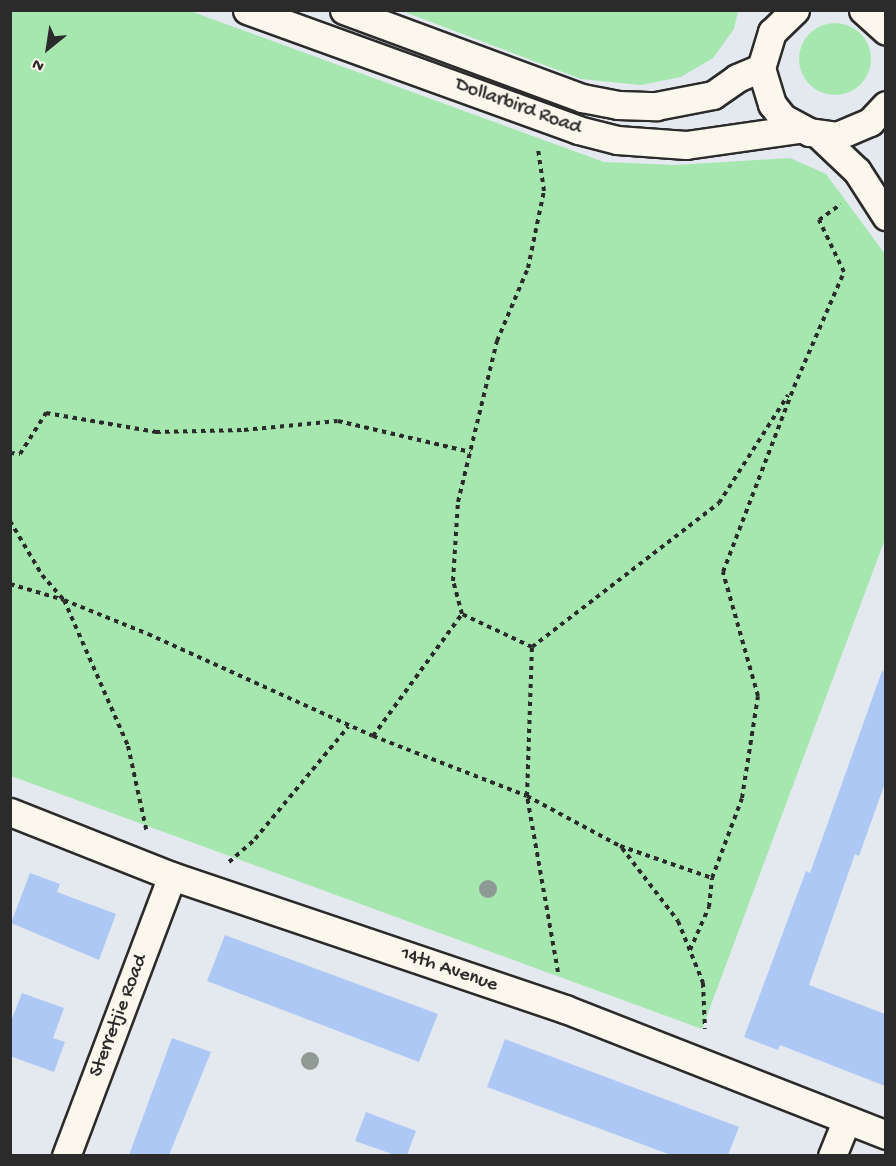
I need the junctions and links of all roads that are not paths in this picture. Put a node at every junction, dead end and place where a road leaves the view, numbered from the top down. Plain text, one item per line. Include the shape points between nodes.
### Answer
1 (247, 10) edge
2 (344, 10) edge
3 (795, 10) edge
4 (770, 22) edge
5 (761, 68) junction
6 (885, 112) edge
7 (809, 132) junction
8 (885, 216) edge
9 (10, 812) edge
10 (164, 873) junction
11 (846, 1121) junction
12 (885, 1135) edge
13 (66, 1155) edge
14 (832, 1155) edge

1 - 7 street, Dollarbird Road via 578,130 686,146
2 - 5 street, Dollarbird Road via 582,98 618,105 656,106 703,98
3 - 4 street
4 - 5 street
5 - 7 street via 772,104
6 - 7 street, Dollarbird Road via 855,131
7 - 8 street via 857,171
9 - 10 street, 14th Avenue
10 - 11 street, 14th Avenue via 565,1009
10 - 13 street, Sterretjie Road
11 - 12 street, 14th Avenue
11 - 14 street

